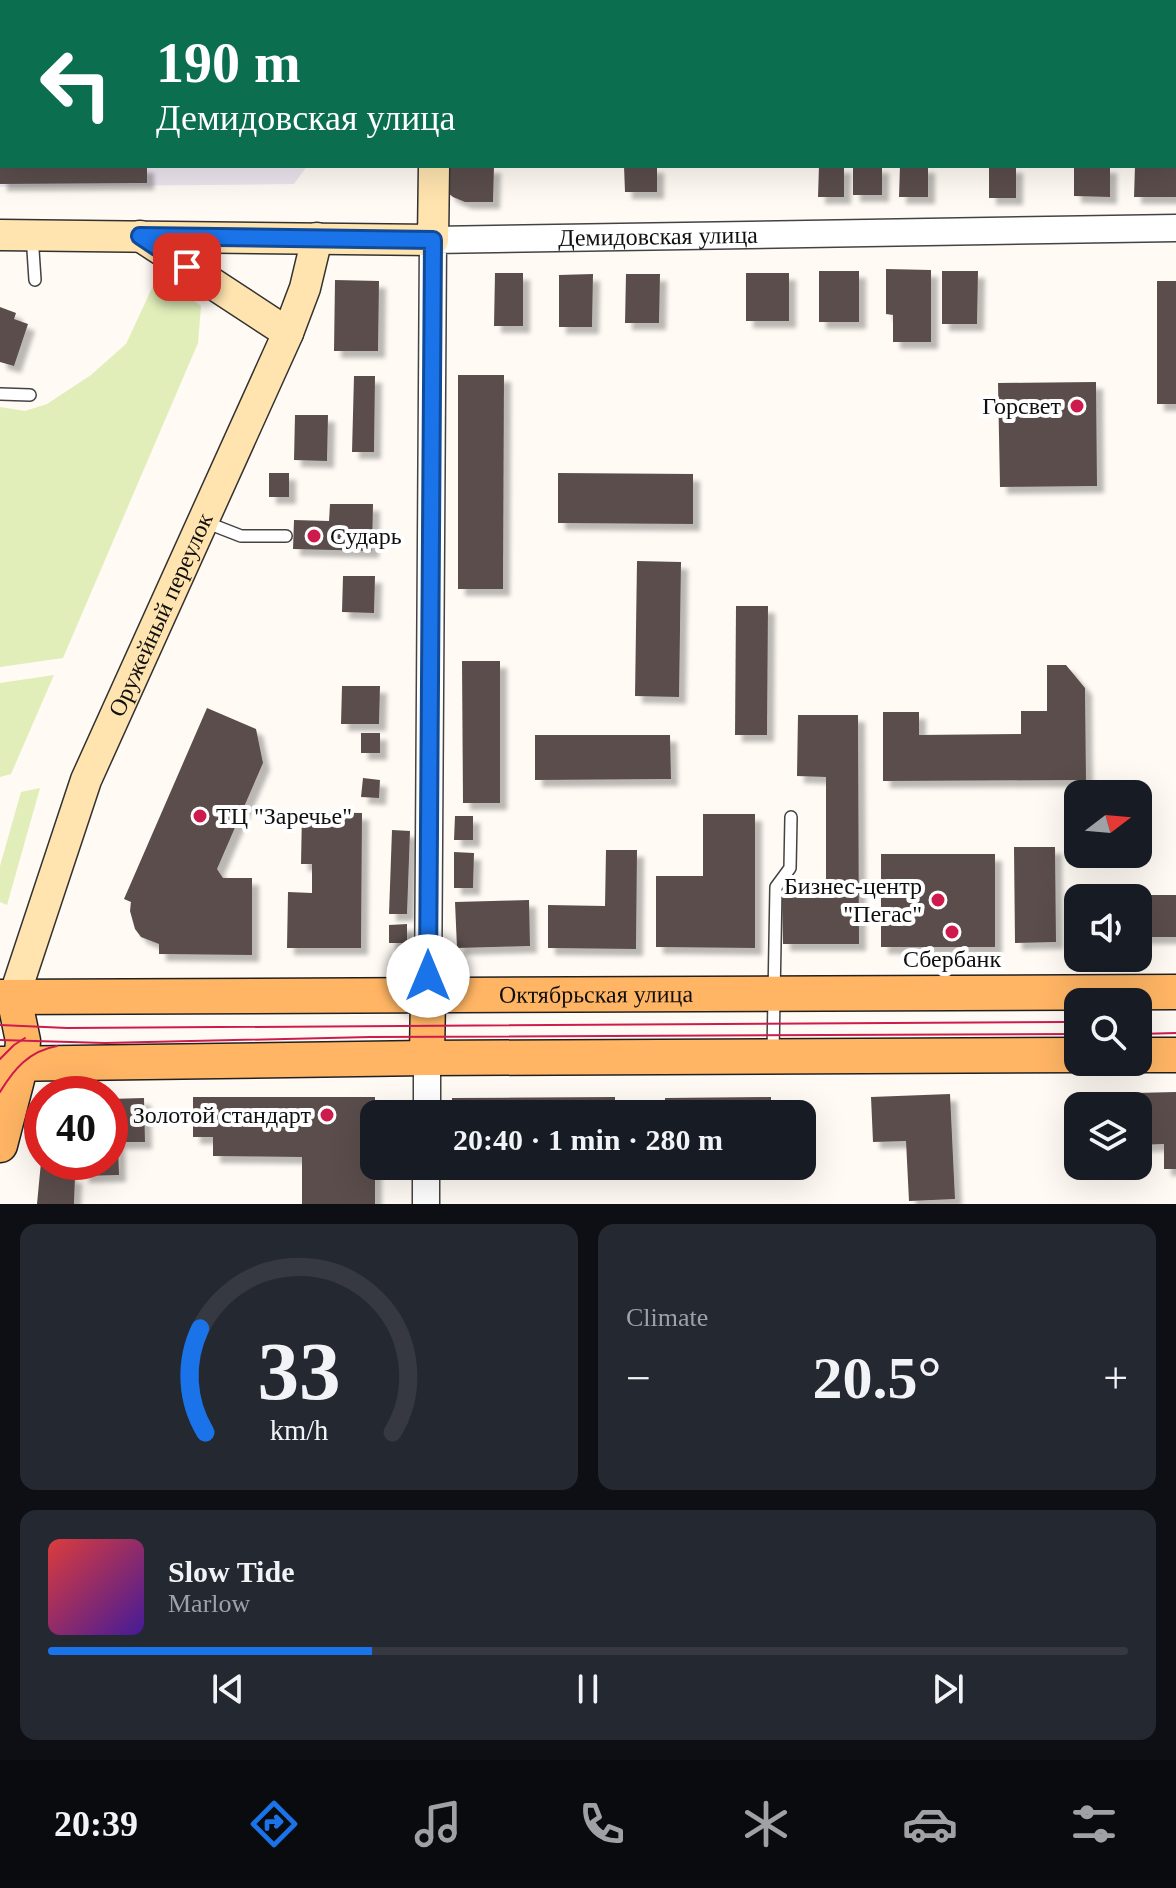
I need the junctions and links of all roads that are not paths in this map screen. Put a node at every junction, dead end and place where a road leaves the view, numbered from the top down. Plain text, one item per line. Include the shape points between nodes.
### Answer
1 (434, 168) edge
2 (1176, 228) edge
3 (0, 235) edge
4 (32, 235) junction
5 (140, 236) junction
6 (317, 238) junction
7 (433, 240) junction
8 (35, 280) dead end
9 (288, 333) junction
10 (0, 394) edge
11 (30, 395) dead end
12 (204, 522) junction
13 (286, 536) dead end
14 (791, 817) dead end
15 (1176, 992) edge
16 (774, 993) junction
17 (428, 995) junction
18 (5, 1002) edge
19 (1064, 1055) edge
20 (1152, 1055) edge
21 (1176, 1055) edge
22 (427, 1058) junction
23 (773, 1058) junction
24 (10, 1064) edge
25 (427, 1100) edge
26 (0, 1145) edge
27 (426, 1180) edge
28 (426, 1204) edge

1 - 7 main road
2 - 7 street, Демидовская улица
3 - 4 main road, Демидовская улица
4 - 5 main road, Демидовская улица
4 - 8 lane
5 - 6 main road, Демидовская улица
5 - 9 main road
6 - 7 main road, Демидовская улица
6 - 9 main road, Оружейный переулок
7 - 17 street
9 - 12 main road, Оружейный переулок
10 - 11 lane
12 - 13 lane via 241,536
12 - 18 main road, Оружейный переулок via 86,780
14 - 16 lane via 790,868 776,887
15 - 16 main road, Октябрьская улица
16 - 17 main road, Октябрьская улица
16 - 23 lane
17 - 18 main road, Октябрьская улица
17 - 22 main road
18 - 24 main road via 23,1041
19 - 23 main road
20 - 21 main road
22 - 23 main road
22 - 24 main road
22 - 25 street
24 - 26 main road
27 - 28 street

